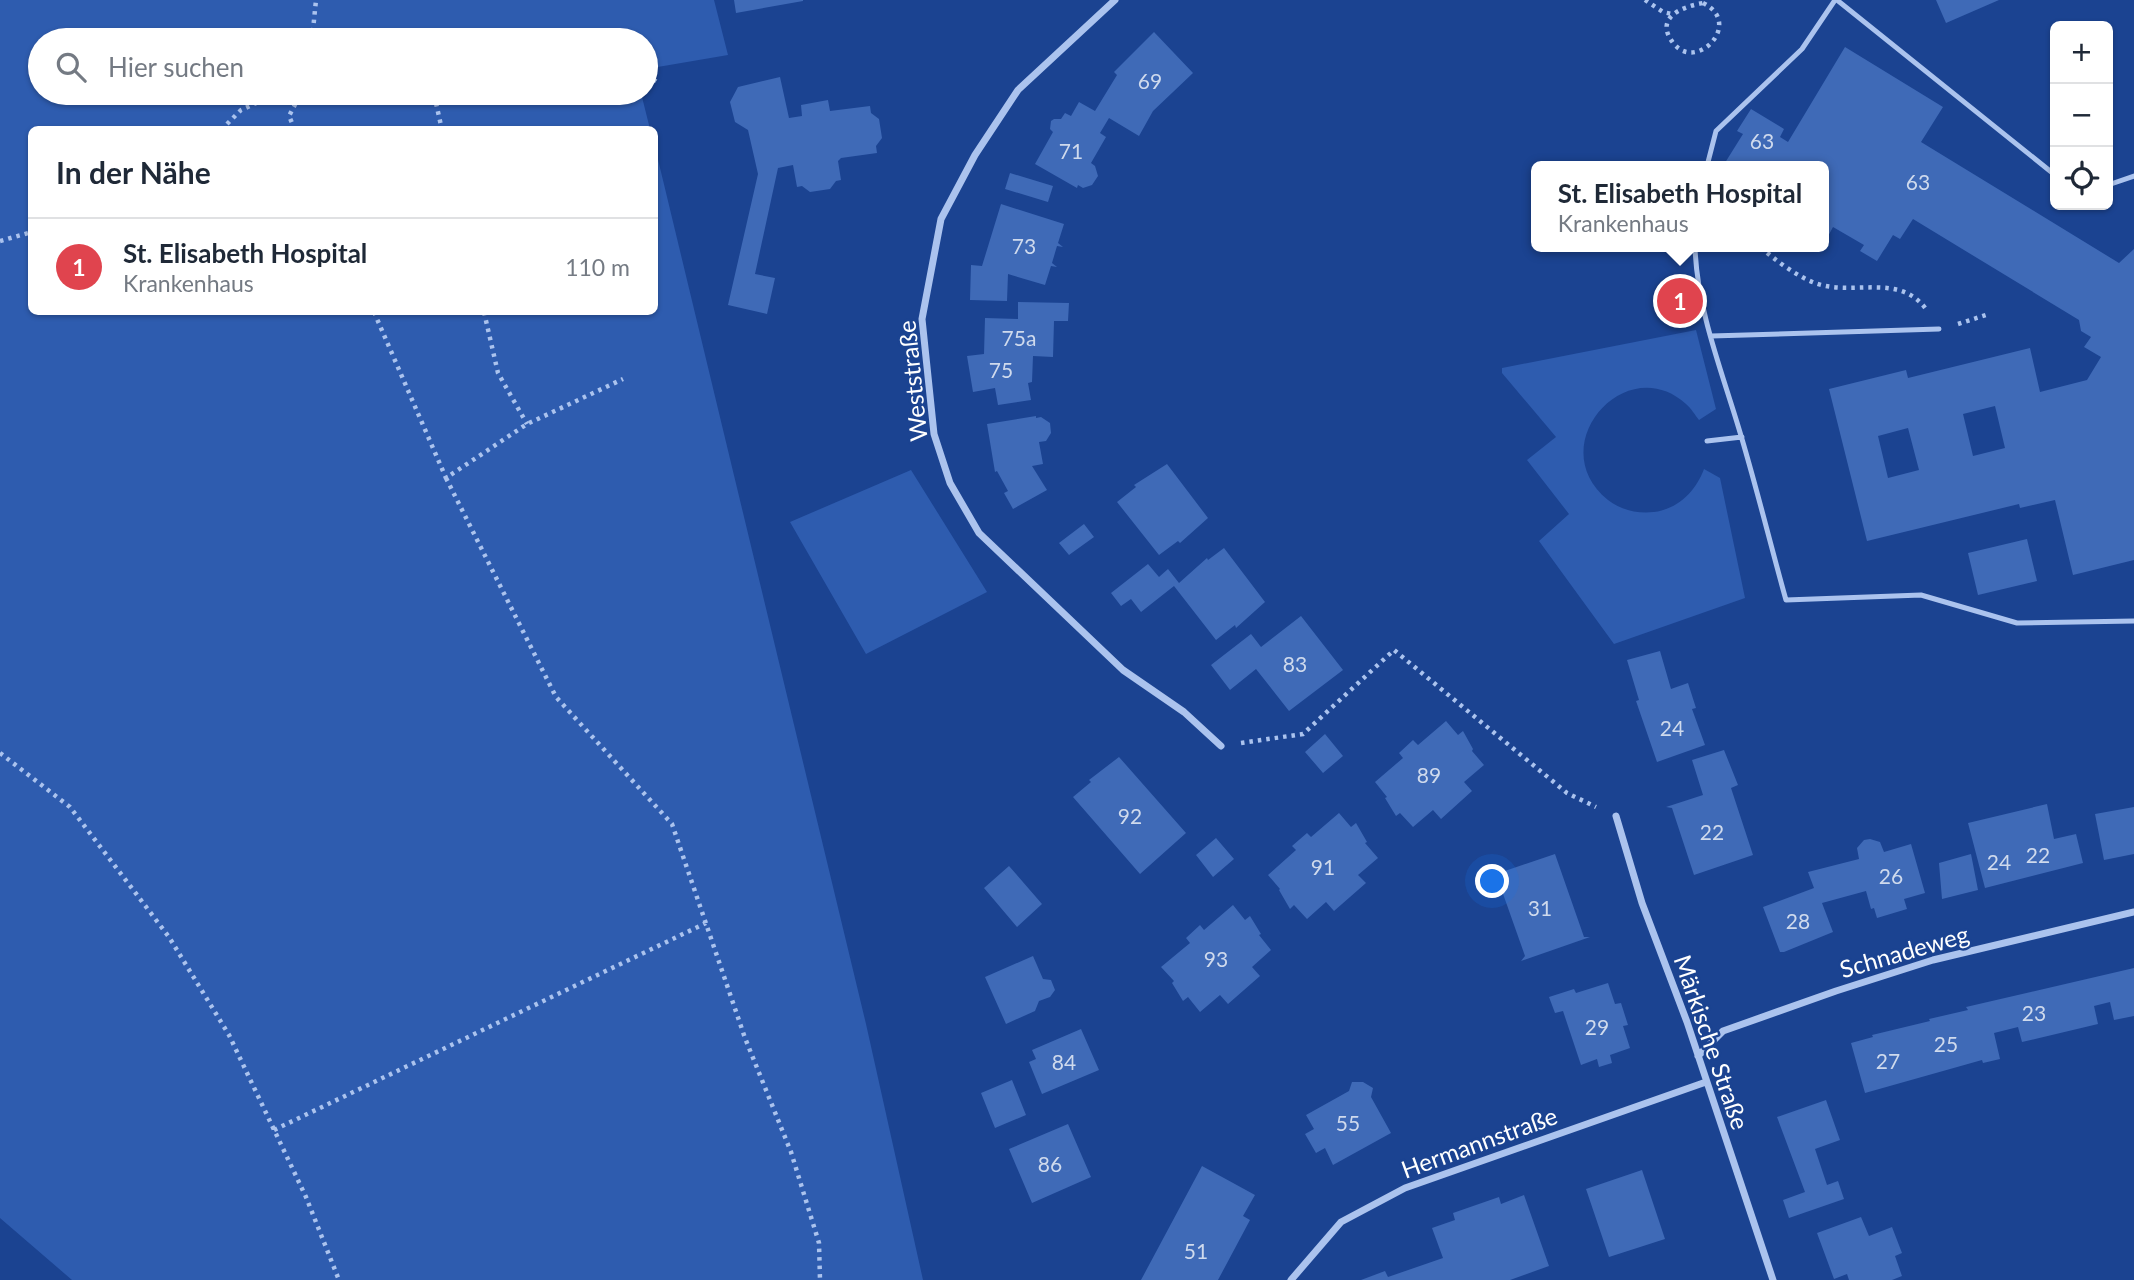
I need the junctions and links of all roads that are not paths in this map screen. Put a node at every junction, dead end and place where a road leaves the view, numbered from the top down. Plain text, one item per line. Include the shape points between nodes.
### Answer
1 (1115, 0) edge
2 (1836, 0) edge
3 (1708, 161) edge
4 (2050, 171) edge
5 (2134, 176) edge
6 (2113, 183) edge
7 (1695, 252) edge
8 (1939, 329) road end
9 (1711, 336) junction
10 (1742, 437) junction
11 (1707, 441) dead end
12 (2134, 621) edge
13 (1221, 746) road end
14 (1616, 816) road end
15 (2134, 912) edge
16 (1698, 1056) junction
17 (1706, 1083) junction
18 (1292, 1280) edge
19 (1773, 1280) edge

1 - 13 street, Weststraße via 1018,90 975,155 941,219 922,320 934,434 950,483 979,533 1123,670 1184,712
2 - 3 lane via 1802,49 1716,131
2 - 4 lane
5 - 6 lane
7 - 9 lane via 1696,277
8 - 9 lane
9 - 10 lane
10 - 11 lane
10 - 12 lane via 1786,600 1921,595 2017,623
14 - 16 street, Märkische Straße
15 - 16 street, Schnadeweg via 1933,960 1836,991 1723,1031
16 - 17 street, Märkische Straße
17 - 18 street, Hermannstraße via 1405,1188 1341,1222
17 - 19 street, Märkische Straße

